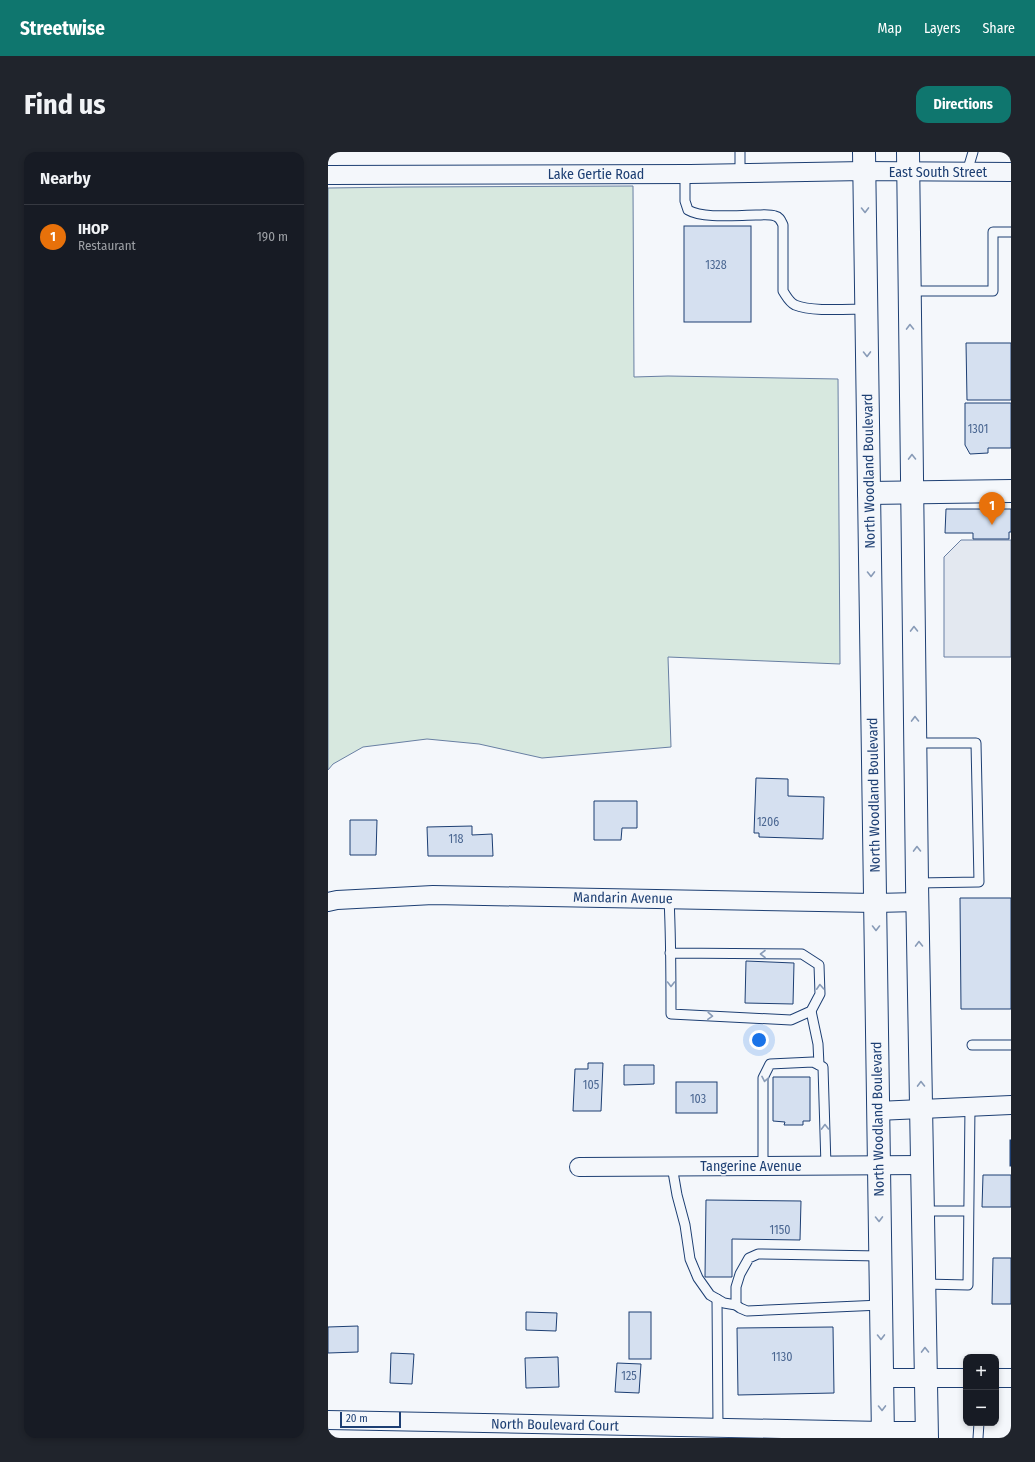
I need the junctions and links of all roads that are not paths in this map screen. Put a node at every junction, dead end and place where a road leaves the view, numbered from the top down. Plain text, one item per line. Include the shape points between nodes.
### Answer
1 (740, 152) edge
2 (973, 152) edge
3 (864, 162) edge
4 (908, 162) edge
5 (967, 172) junction
6 (1011, 172) edge
7 (740, 173) junction
8 (685, 174) junction
9 (328, 175) edge
10 (1011, 232) edge
11 (910, 291) junction
12 (866, 309) junction
13 (1011, 491) edge
14 (912, 492) junction
15 (870, 493) junction
16 (916, 743) junction
17 (918, 893) junction
18 (669, 899) junction
19 (328, 902) edge
20 (875, 902) junction
21 (670, 953) junction
22 (811, 1011) junction
23 (972, 1045) dead end
24 (1011, 1045) edge
25 (819, 1065) junction
26 (1011, 1105) edge
27 (970, 1107) junction
28 (922, 1109) junction
29 (877, 1110) junction
30 (879, 1165) junction
31 (923, 1165) junction
32 (672, 1166) junction
33 (763, 1166) junction
34 (826, 1166) junction
35 (579, 1167) dead end
36 (923, 1211) junction
37 (968, 1211) junction
38 (880, 1256) junction
39 (924, 1284) junction
40 (717, 1299) junction
41 (736, 1305) junction
42 (881, 1305) junction
43 (882, 1378) junction
44 (926, 1378) junction
45 (963, 1378) edge
46 (999, 1378) edge
47 (1011, 1378) edge
48 (328, 1420) edge
49 (978, 1426) edge
50 (718, 1428) junction
51 (687, 1433) edge
52 (926, 1434) edge
53 (883, 1435) edge
54 (978, 1438) edge

1 - 7 lane
2 - 5 lane
3 - 4 street, East South Street
3 - 7 street, Lake Gertie Road
3 -> 12 main road, North Woodland Boulevard
4 - 5 street, East South Street
4 - 11 main road
5 - 6 street, East South Street
7 - 8 street, Lake Gertie Road
8 - 9 street, Lake Gertie Road
8 - 12 lane via 685,201 688,210 692,212 708,215 776,216 781,220 783,291 795,305 811,308
10 - 11 lane via 993,232 993,291
14 -> 11 main road
12 -> 15 main road, North Woodland Boulevard
13 - 14 main road
14 - 15 main road
16 -> 14 main road
15 -> 20 main road, North Woodland Boulevard
17 -> 16 main road
16 - 17 lane via 976,743 979,874 979,882
17 - 20 street, Mandarin Avenue
28 -> 17 main road
18 - 19 street, Mandarin Avenue via 433,895
18 - 20 street, Mandarin Avenue
18 - 21 lane
20 -> 29 main road, North Woodland Boulevard
22 -> 21 lane via 820,994 818,965 802,954
21 -> 22 lane via 671,1014 791,1020
22 - 25 lane via 818,1044
23 - 24 lane
25 -> 33 lane via 813,1062 770,1064 763,1078
34 -> 25 lane via 824,1067
26 - 27 street
27 - 28 street
27 - 37 lane
28 - 29 street
28 - 31 main road
29 - 30 main road, North Woodland Boulevard
30 - 31 street, Tangerine Avenue
30 - 34 street, Tangerine Avenue
30 -> 38 main road, North Woodland Boulevard
31 - 36 main road
32 - 33 street, Tangerine Avenue
32 - 35 street, Tangerine Avenue
32 - 40 lane via 690,1260 698,1278 710,1295
33 - 34 street, Tangerine Avenue
36 - 37 lane
36 - 39 main road
37 - 39 lane via 968,1285
38 - 41 lane via 758,1254 749,1258 740,1274 736,1287
38 - 42 main road, North Woodland Boulevard
44 -> 39 main road
40 - 41 lane
40 - 50 lane
41 - 42 lane via 747,1311
42 -> 43 main road, North Woodland Boulevard
43 - 44 street
43 -> 53 main road, North Woodland Boulevard
44 - 45 street
44 - 52 main road
46 - 47 street
48 - 51 street, North Boulevard Court
49 - 54 lane
50 - 51 street, North Boulevard Court
50 - 53 street, North Boulevard Court
52 - 53 street, North Boulevard Court

